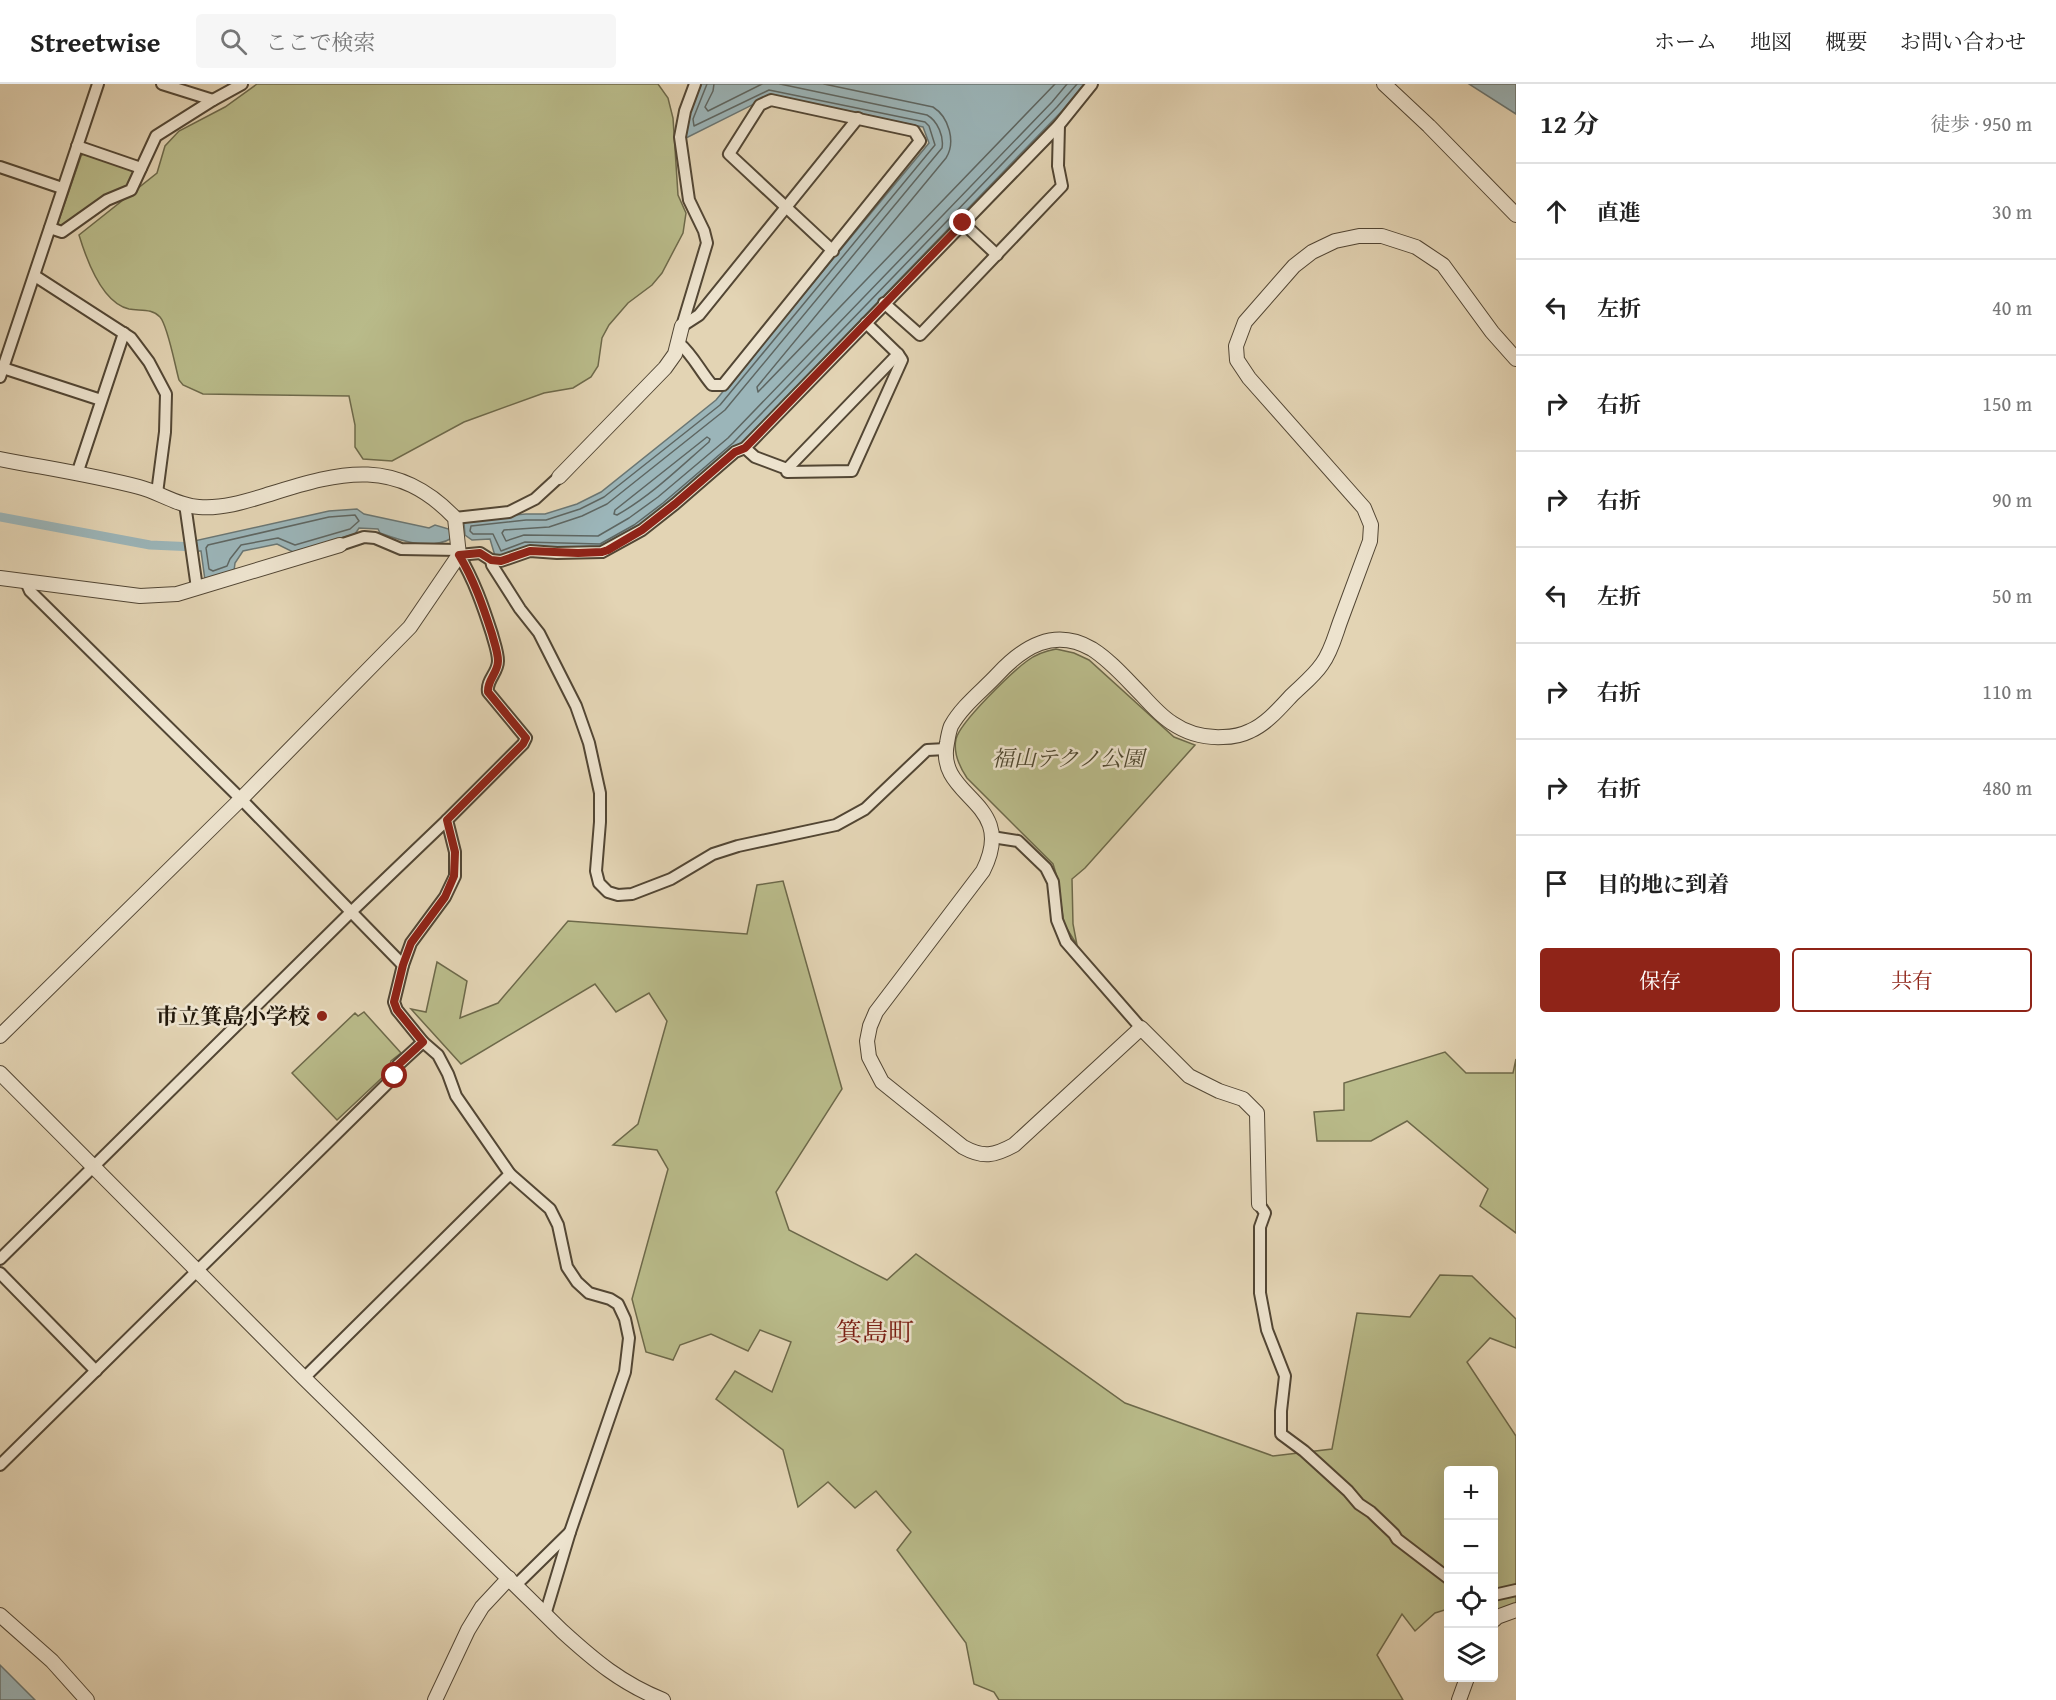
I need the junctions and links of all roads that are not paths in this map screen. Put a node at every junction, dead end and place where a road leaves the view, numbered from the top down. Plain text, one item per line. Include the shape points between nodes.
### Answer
1 (98, 84) edge
2 (162, 84) edge
3 (243, 84) edge
4 (695, 84) edge
5 (1092, 84) edge
6 (1384, 84) edge
7 (213, 100) junction
8 (858, 118) junction
9 (1059, 125) junction
10 (77, 146) junction
11 (0, 167) edge
12 (141, 168) junction
13 (62, 188) junction
14 (785, 208) junction
15 (1516, 215) edge
16 (963, 223) junction
17 (50, 228) junction
18 (833, 250) junction
19 (997, 255) junction
20 (34, 276) junction
21 (884, 303) junction
22 (866, 323) junction
23 (682, 326) junction
24 (124, 333) junction
25 (679, 343) junction
26 (898, 354) junction
27 (1516, 358) edge
28 (2, 365) edge
29 (101, 400) junction
30 (745, 448) junction
31 (0, 459) edge
32 (787, 469) junction
33 (77, 474) junction
34 (559, 477) joint
35 (157, 493) junction
36 (185, 504) junction
37 (455, 518) junction
38 (340, 544) joint
39 (459, 552) junction
40 (491, 560) junction
41 (0, 578) edge
42 (26, 582) junction
43 (197, 588) junction
44 (946, 749) junction
45 (241, 799) junction
46 (447, 820) junction
47 (992, 837) junction
48 (351, 912) junction
49 (403, 965) junction
50 (1141, 1028) junction
51 (0, 1036) edge
52 (423, 1042) junction
53 (0, 1073) edge
54 (93, 1165) junction
55 (510, 1174) junction
56 (1259, 1204) joint
57 (0, 1259) edge
58 (197, 1271) junction
59 (0, 1273) edge
60 (96, 1371) junction
61 (304, 1378) junction
62 (0, 1465) edge
63 (570, 1532) junction
64 (1444, 1574) edge
65 (513, 1582) junction
66 (1516, 1590) edge
67 (1498, 1594) edge
68 (1516, 1610) edge
69 (0, 1615) edge
70 (545, 1615) junction
71 (1498, 1617) edge
72 (1465, 1682) edge
73 (87, 1700) edge
74 (435, 1700) edge
75 (663, 1700) edge
76 (1460, 1700) edge

1 - 10 street
2 - 7 street
3 - 7 street
4 - 23 street via 680,137 689,200 707,243
5 - 9 street
6 - 15 street
7 - 12 street via 156,136
8 - 14 street
8 - 14 street via 771,100 759,105 729,154
8 - 18 street via 914,131 920,141
9 - 16 street
9 - 19 street via 1058,166 1062,186
10 - 12 street
10 - 13 street
11 - 13 street
12 - 17 street via 131,190 107,200 62,232
13 - 17 street
14 - 18 street
14 - 23 street via 699,315
16 - 19 street
16 - 21 street
17 - 20 street
18 - 25 street via 723,384 712,385
19 - 21 street via 920,335
20 - 24 street
20 - 28 street
21 - 22 street
22 - 26 street
22 - 30 street
23 - 25 street
24 - 29 street
24 - 35 street via 149,362 166,393
25 - 34 street via 659,375
26 - 32 street
26 - 32 street via 902,360 852,471
27 - 44 street via 1443,265 1416,247 1382,236 1359,236 1335,241 1312,252 1294,266 1245,322 1236,346 1237,360 1248,378 1364,508 1371,525 1370,542 1323,664 1272,716 1249,732 1209,738 1170,723 1092,649 1071,641 1052,640 1032,645 1013,657 950,727
28 - 29 street
29 - 33 street
30 - 32 street via 755,458
30 - 40 street via 735,452 642,530 608,550 530,551 501,561
31 - 33 street
33 - 35 street
34 - 37 street via 535,499 509,512
35 - 36 street
36 - 37 street via 234,505 315,480 373,474 421,491
36 - 43 street
37 - 39 street
38 - 39 street via 364,537 401,549
38 - 43 street
39 - 40 street via 480,553
39 - 45 street via 410,627
39 - 46 street via 485,611 498,658 488,692 526,738
40 - 44 street via 515,602 539,633 590,743 600,793 596,871 599,883 608,892 632,894 671,879 713,854 836,825 866,809 927,750
41 - 42 street
42 - 43 street via 140,596 177,594
42 - 45 street via 30,591
44 - 47 street via 949,771 988,820
45 - 48 street
45 - 51 street
46 - 48 street
46 - 49 street via 455,852 454,876 445,897 411,943
47 - 50 street via 1018,841 1046,868 1053,882 1057,920 1066,942
47 - 50 street via 991,855 982,871 876,1012 867,1041 882,1082 963,1147 977,1155 998,1154 1014,1145
48 - 49 street
48 - 54 street
49 - 52 street via 394,1002
50 - 56 street via 1189,1076 1243,1099 1257,1113
52 - 55 street via 438,1055 456,1096
52 - 58 street via 398,1065 395,1076
53 - 54 street
54 - 57 street
54 - 58 street
55 - 61 street
55 - 63 street via 550,1209 558,1225 567,1267 589,1293 618,1304 629,1338 625,1372
56 - 64 street via 1265,1213 1260,1227 1260,1293 1267,1330 1285,1376 1281,1434 1397,1539
58 - 60 street
58 - 61 street
59 - 60 street
60 - 62 street
61 - 65 street
63 - 65 street
63 - 70 street
65 - 70 street
65 - 74 street via 482,1607
66 - 67 street
68 - 71 street
69 - 73 street via 52,1661
70 - 75 street via 606,1670
72 - 76 street

